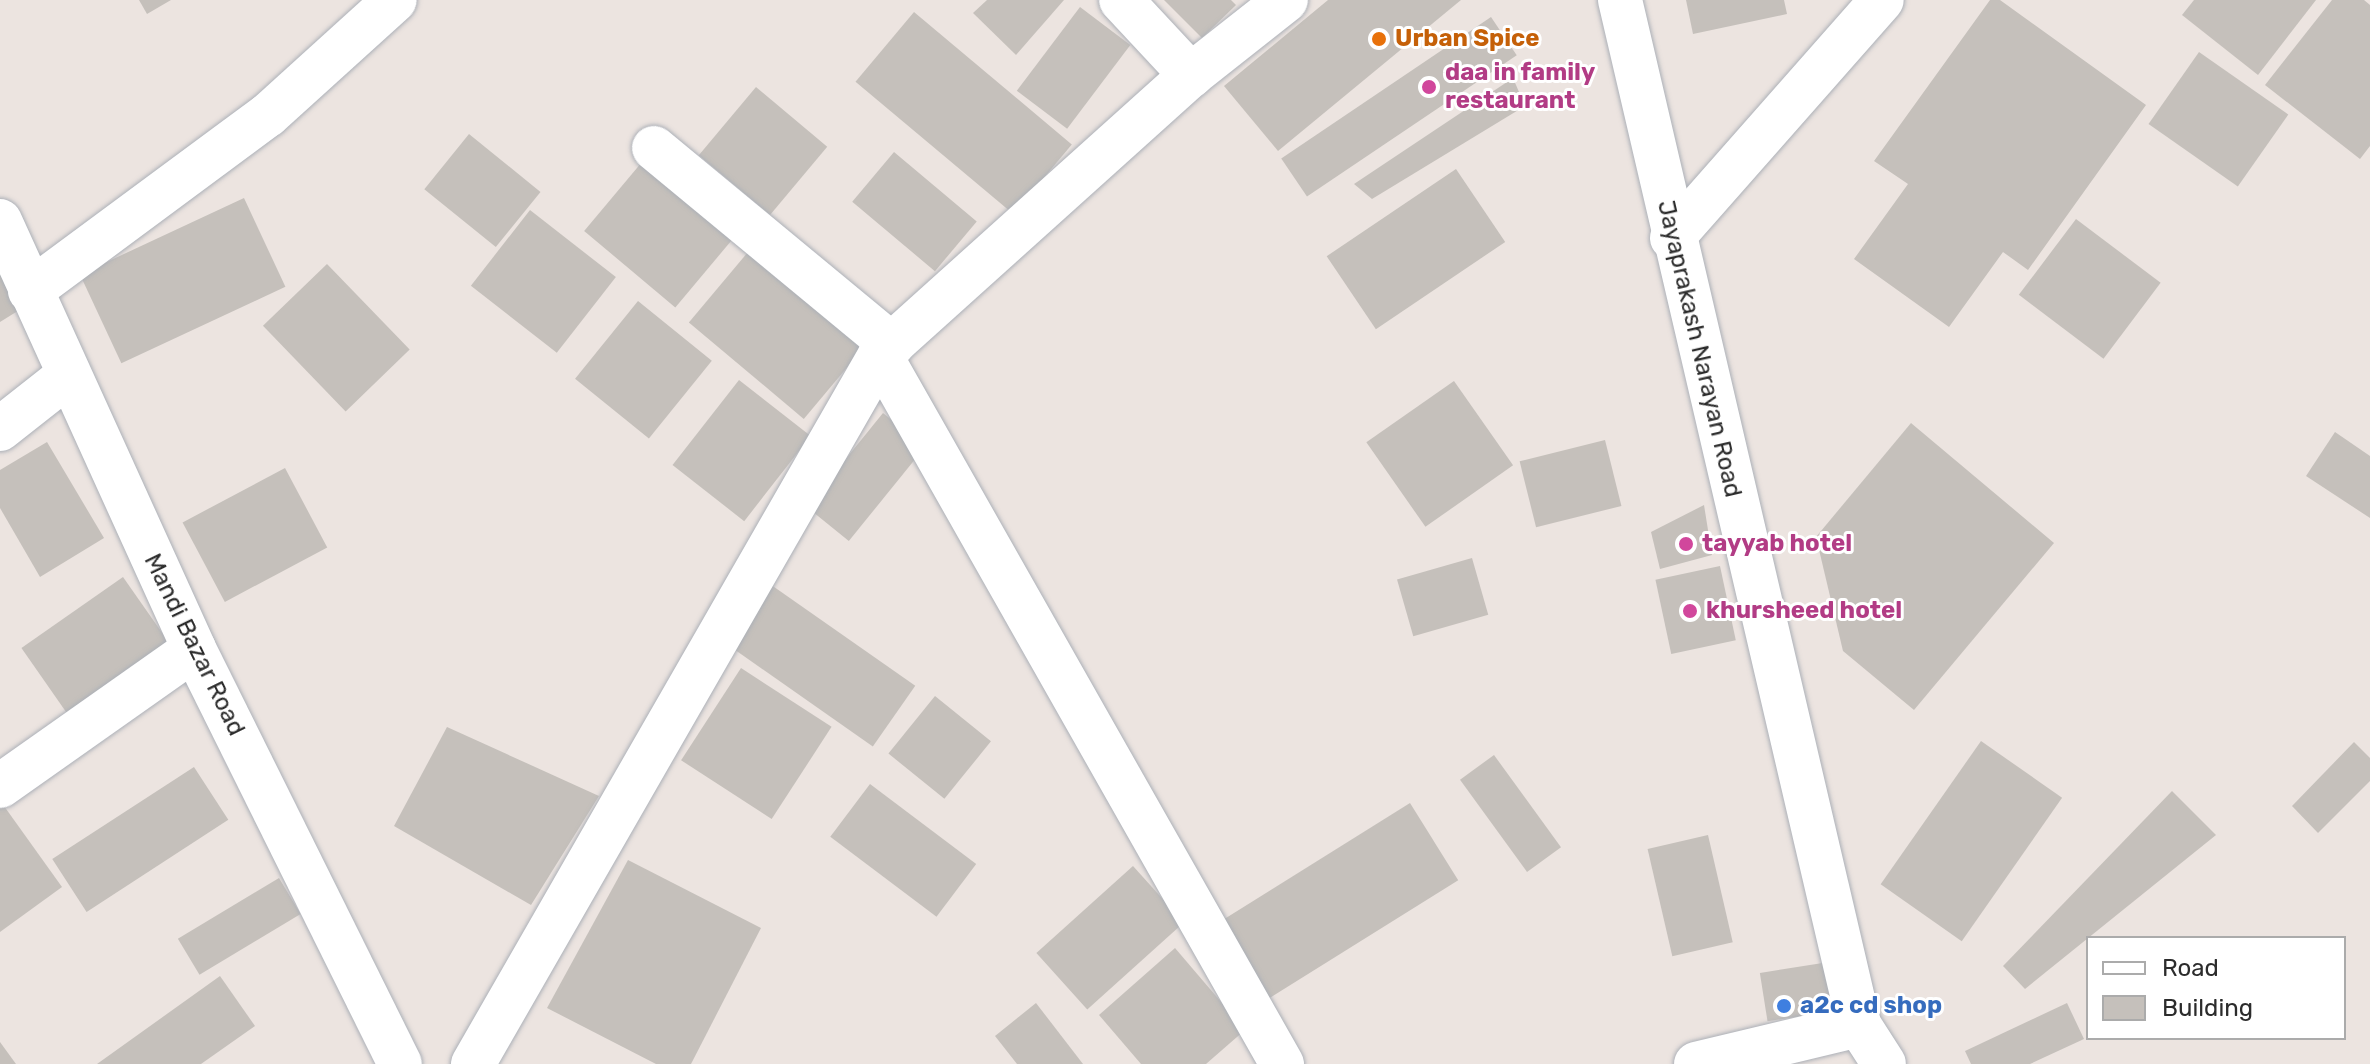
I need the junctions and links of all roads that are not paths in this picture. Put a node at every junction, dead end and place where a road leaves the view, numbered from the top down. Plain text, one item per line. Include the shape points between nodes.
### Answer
1 (395, 0) edge
2 (1121, 0) edge
3 (1286, 0) edge
4 (1620, 0) edge
5 (1882, 0) edge
6 (351, 16) edge
7 (1191, 75) junction
8 (654, 148) dead end
9 (0, 221) edge
10 (1672, 238) junction
11 (30, 291) junction
12 (886, 350) junction
13 (66, 377) junction
14 (0, 429) edge
15 (194, 649) junction
16 (0, 786) edge
17 (1859, 1025) junction
18 (400, 1064) edge
19 (473, 1064) edge
20 (1282, 1064) edge
21 (1696, 1064) edge
22 (1884, 1064) edge

1 - 6 street
2 - 7 street
3 - 7 street
4 - 10 street, Jayaprakash Narayan Road
5 - 10 street
6 - 11 street via 268,115
7 - 12 street
8 - 12 street
9 - 11 street, Mandi Bazar Road
10 - 17 street, Jayaprakash Narayan Road
11 - 13 street, Mandi Bazar Road
12 - 19 street
12 - 20 street
13 - 14 street
13 - 15 street, Mandi Bazar Road
15 - 16 street
15 - 18 street, Mandi Bazar Road
17 - 21 street
17 - 22 street, Jayaprakash Narayan Road

